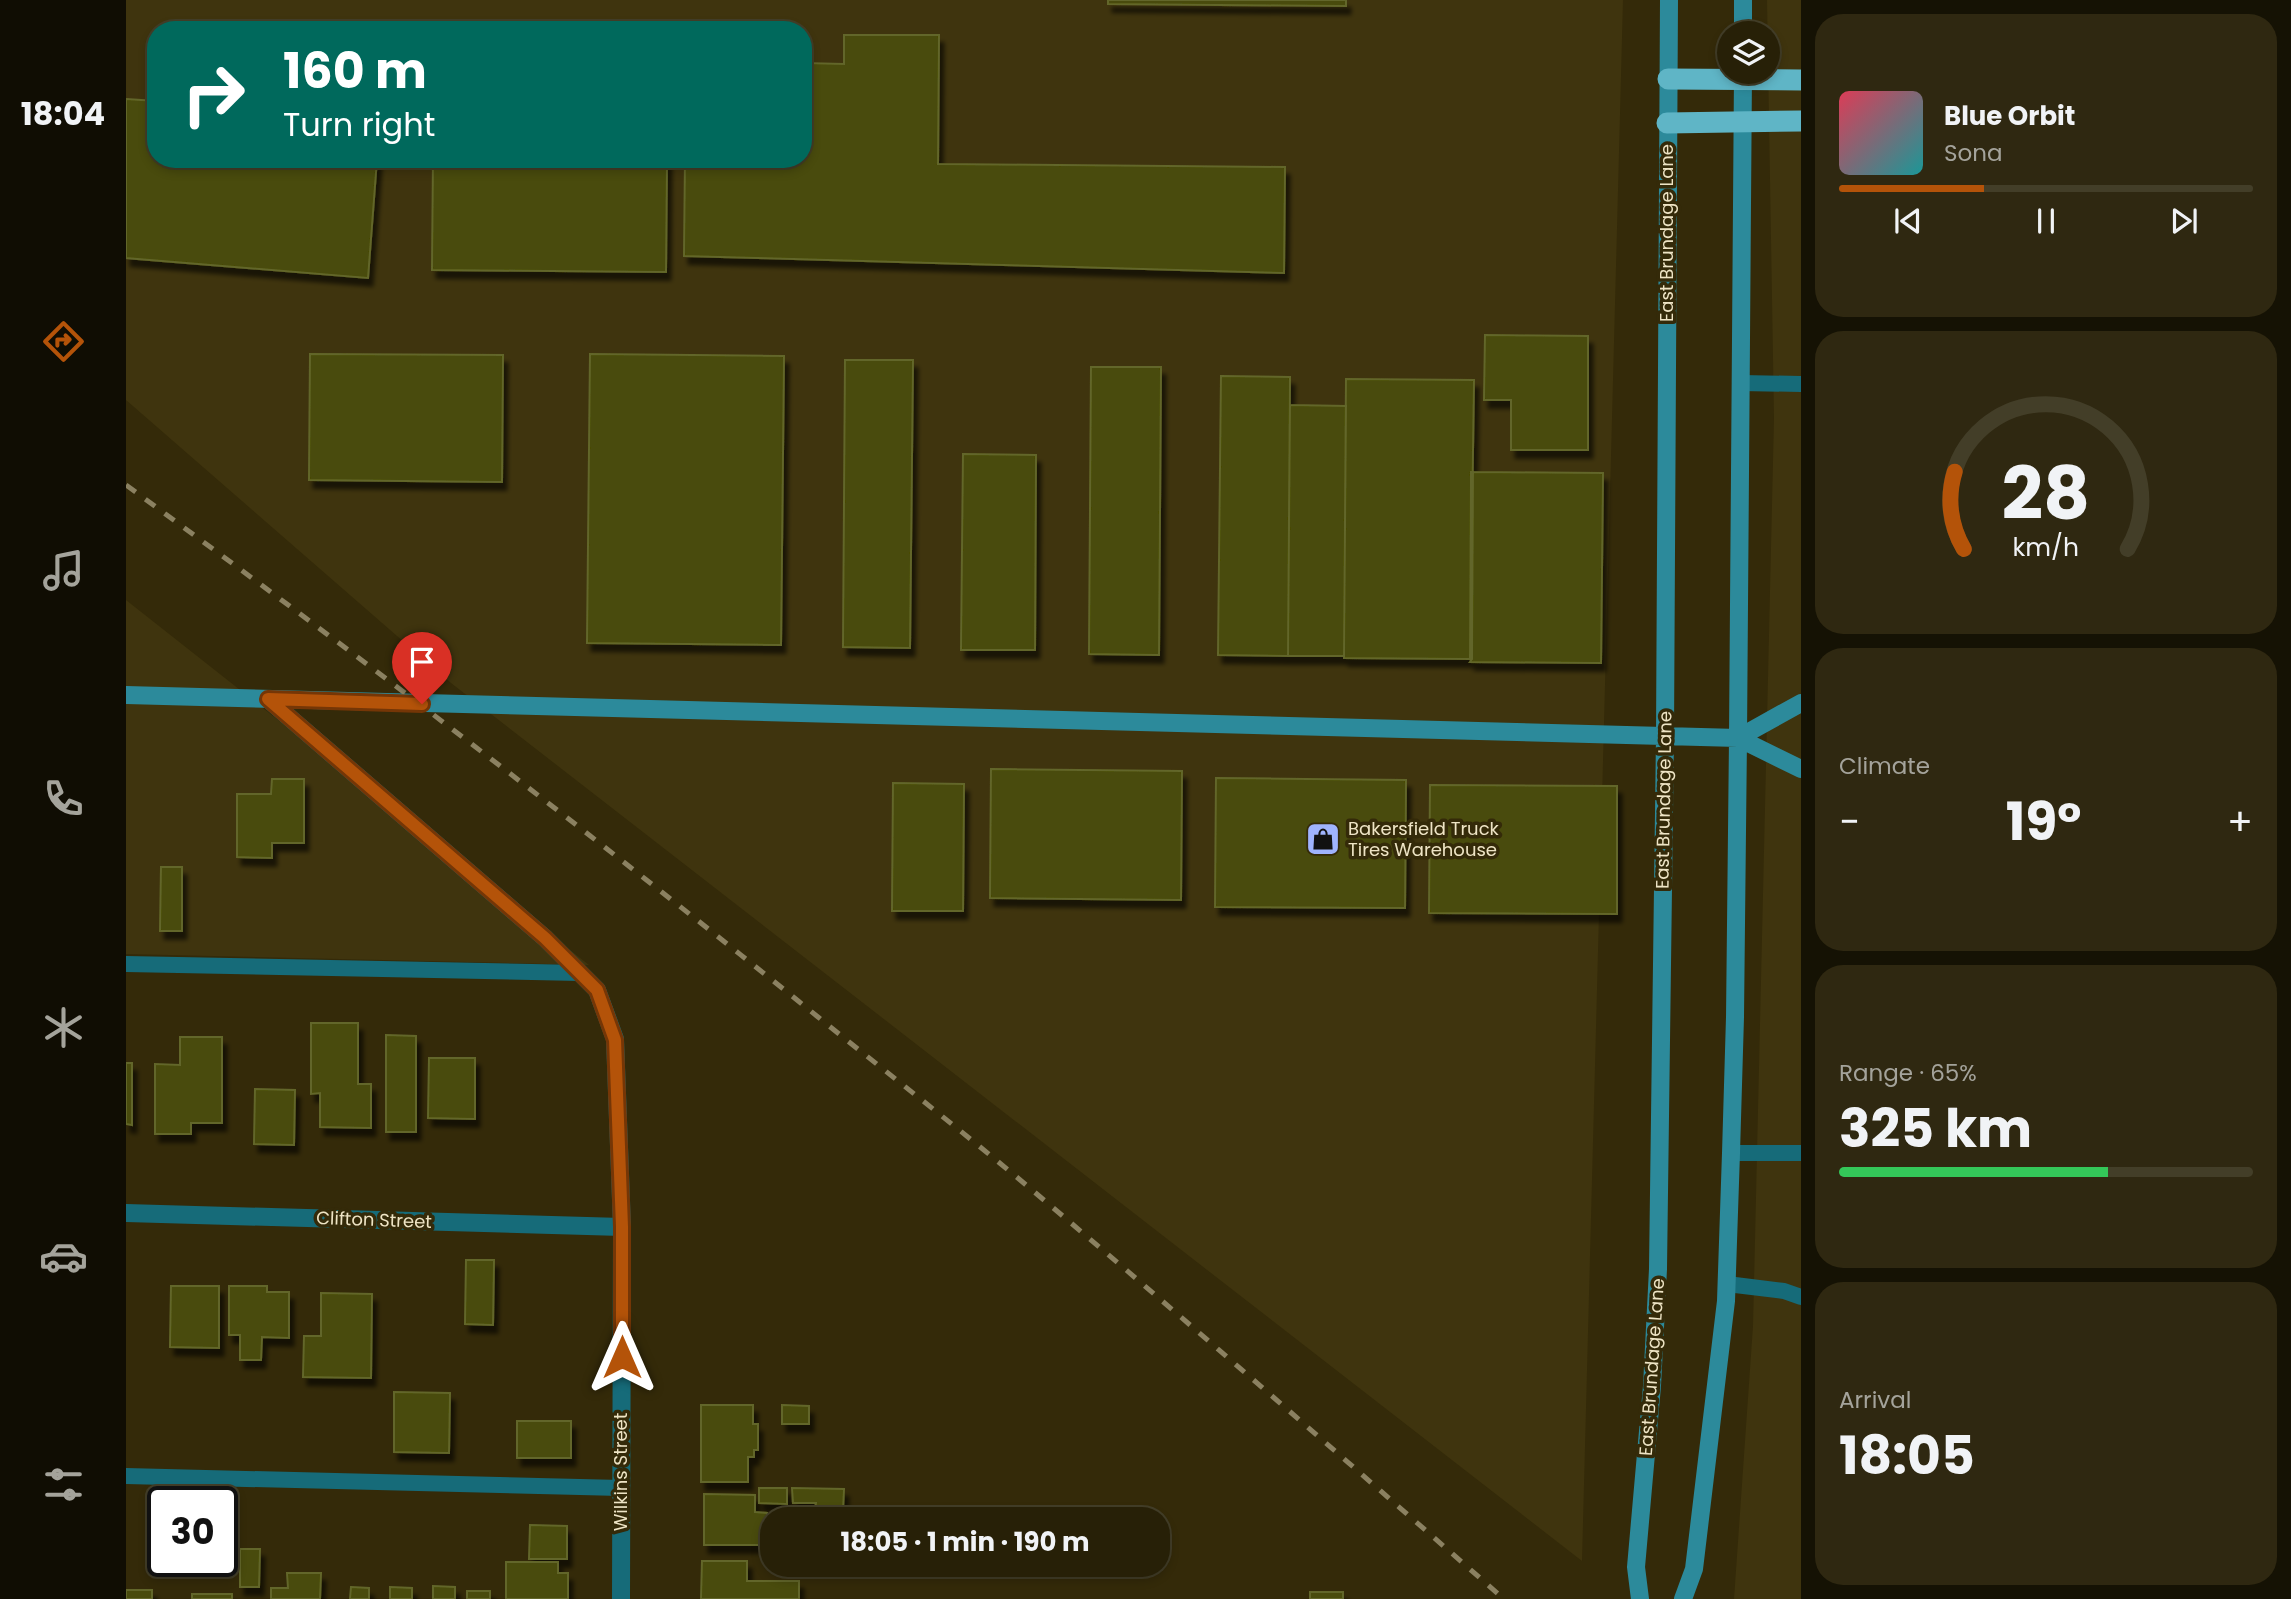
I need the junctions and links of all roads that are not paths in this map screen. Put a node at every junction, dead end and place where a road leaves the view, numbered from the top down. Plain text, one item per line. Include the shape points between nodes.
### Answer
1 (1669, 0) edge
2 (1743, 0) edge
3 (1743, 21) edge
4 (1717, 77) edge
5 (1668, 79) junction
6 (1780, 79) edge
7 (1801, 80) edge
8 (1742, 84) edge
9 (1801, 121) edge
10 (1742, 122) junction
11 (1667, 123) junction
12 (1741, 383) junction
13 (1801, 384) edge
14 (126, 695) edge
15 (268, 699) junction
16 (1801, 703) edge
17 (1665, 736) junction
18 (1738, 738) junction
19 (1801, 769) edge
20 (126, 964) edge
21 (580, 973) junction
22 (1731, 1153) junction
23 (1801, 1153) edge
24 (126, 1213) edge
25 (622, 1227) junction
26 (1727, 1284) junction
27 (1801, 1297) edge
28 (126, 1476) edge
29 (621, 1488) junction
30 (621, 1599) edge
31 (1640, 1599) edge
32 (1683, 1599) edge

1 - 5 main road, East Brundage Lane
2 - 3 main road
4 - 5 highway
5 - 11 main road, East Brundage Lane
6 - 7 highway
8 - 10 main road
9 - 10 highway
10 - 11 highway
10 - 12 main road
11 - 17 main road, East Brundage Lane
12 - 13 lane
12 - 18 main road
14 - 15 main road
15 - 17 main road
15 - 21 street, Wilkins Street
16 - 18 main road
17 - 18 main road
17 - 31 main road, East Brundage Lane via 1658,1269 1636,1567
18 - 19 main road
18 - 22 main road
20 - 21 lane
21 - 25 street, Wilkins Street via 597,990 615,1040
22 - 23 lane
22 - 26 main road
24 - 25 street, Clifton Street
25 - 29 street, Wilkins Street
26 - 27 lane
26 - 32 main road via 1694,1569
28 - 29 lane
29 - 30 street, Wilkins Street

